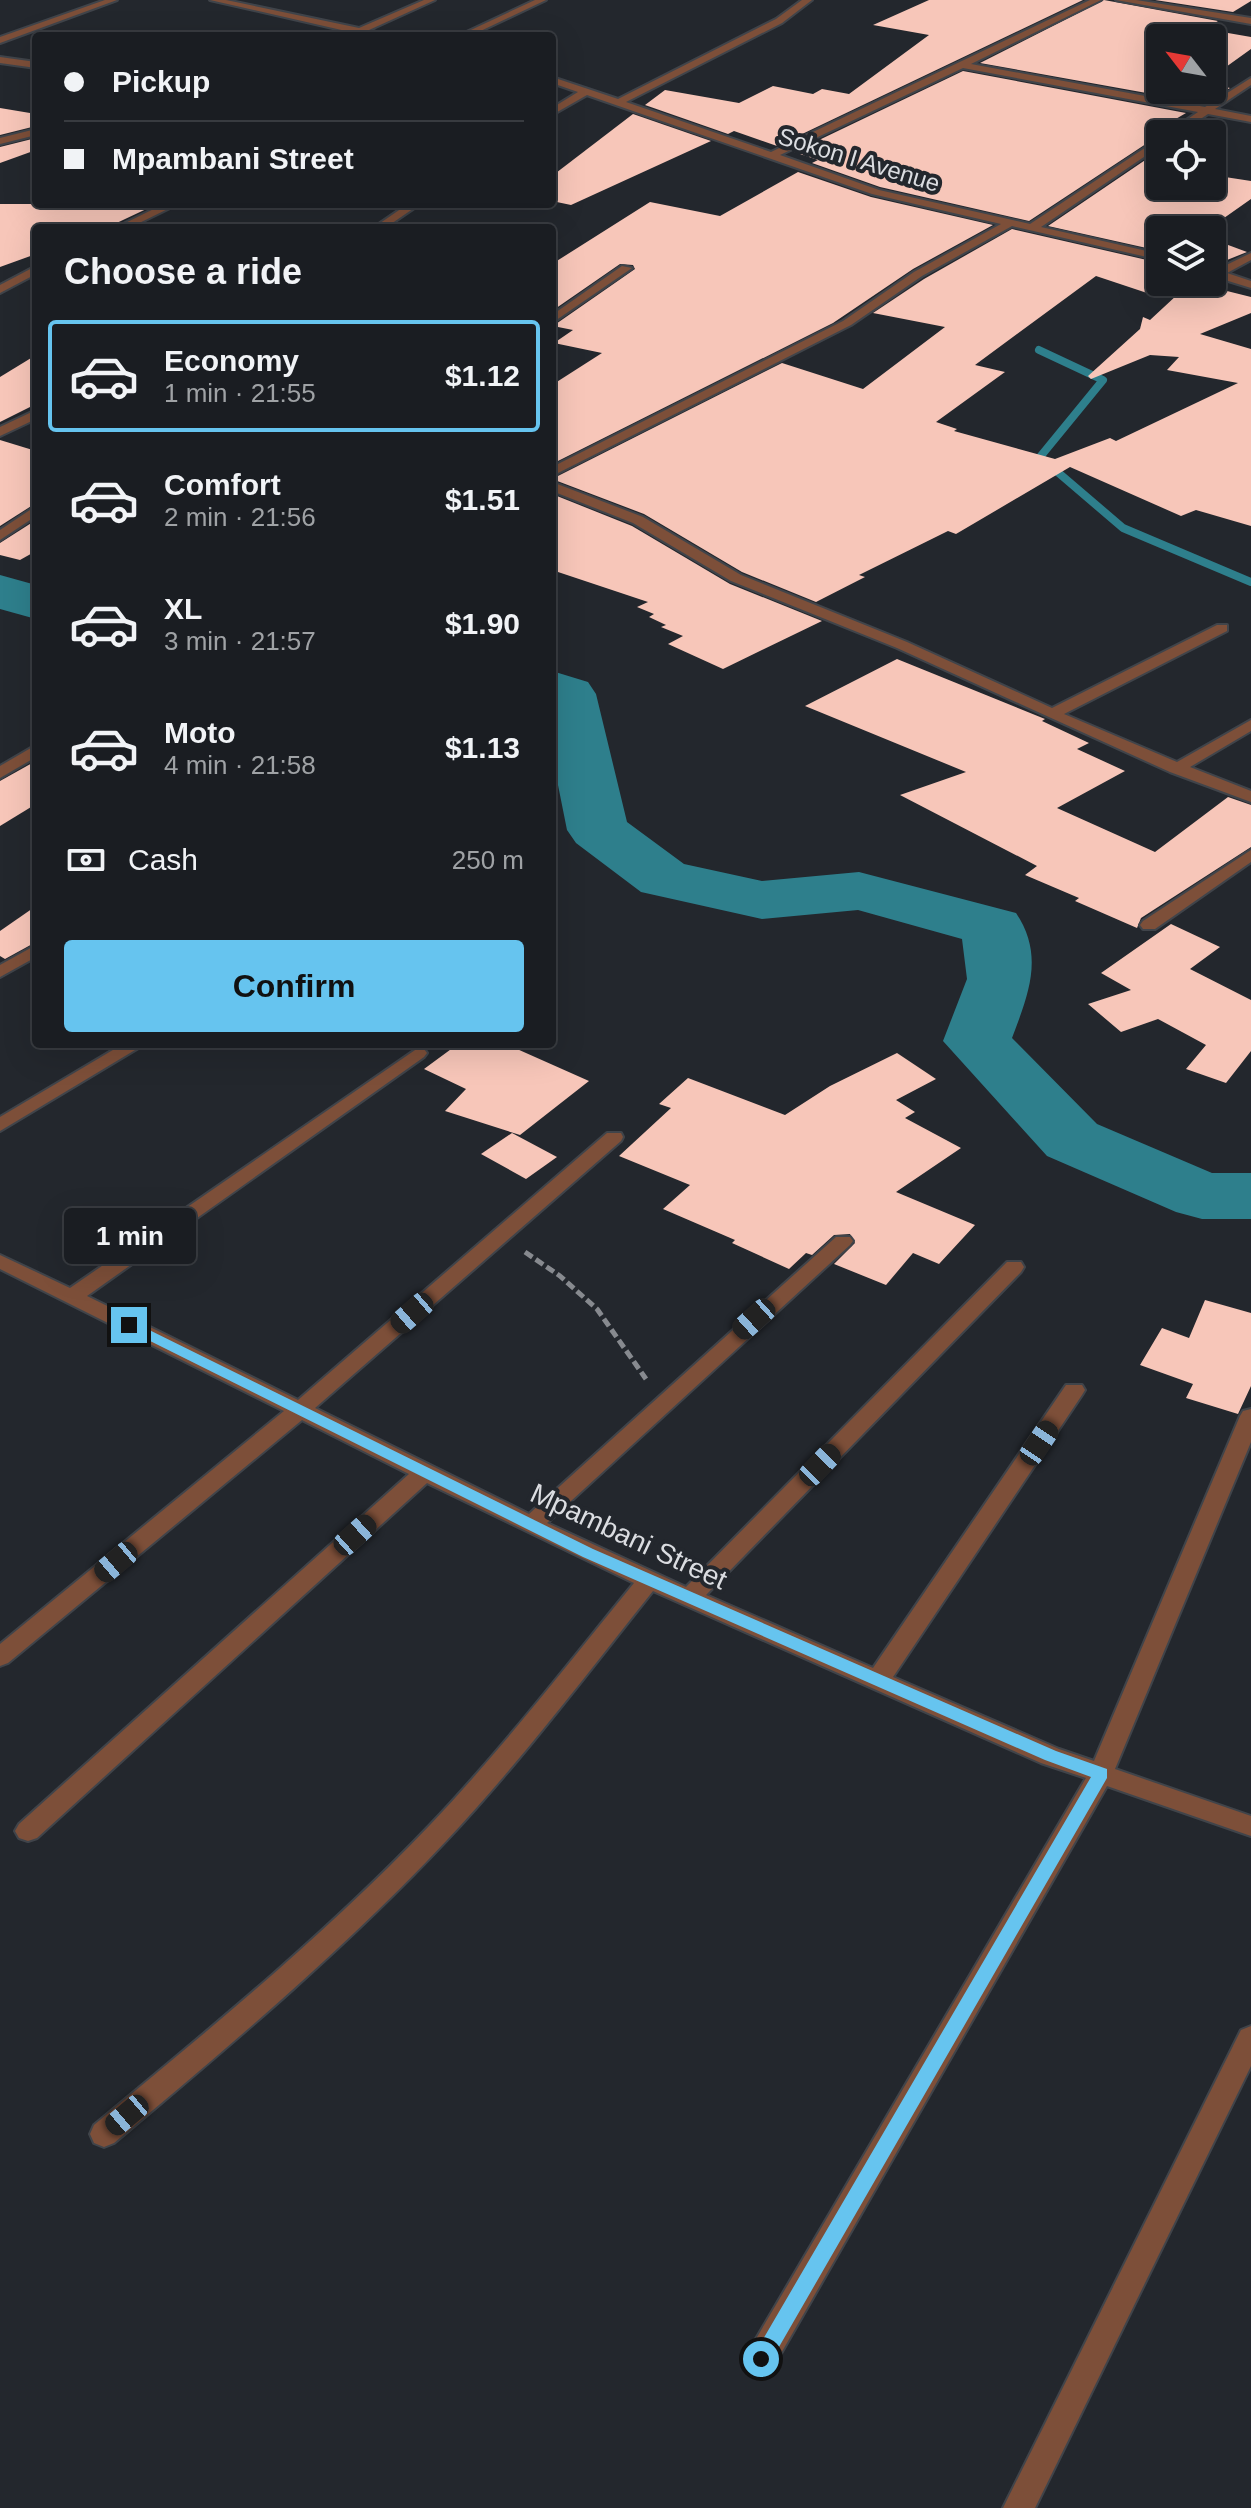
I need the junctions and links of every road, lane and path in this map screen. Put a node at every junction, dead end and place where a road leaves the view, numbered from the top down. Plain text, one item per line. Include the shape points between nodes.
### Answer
1 (113, 0) edge
2 (214, 0) edge
3 (431, 0) edge
4 (542, 0) edge
5 (808, 0) edge
6 (1097, 0) edge
7 (1120, 0) edge
8 (277, 6) dead end
9 (265, 11) junction
10 (1251, 21) edge
11 (355, 30) junction
12 (346, 32) edge
13 (365, 32) edge
14 (472, 32) edge
15 (0, 40) edge
16 (0, 60) edge
17 (32, 64) edge
18 (963, 65) junction
19 (556, 81) edge
20 (1251, 81) edge
21 (587, 91) junction
22 (618, 103) junction
23 (556, 110) edge
24 (1207, 110) junction
25 (1251, 119) edge
26 (1192, 120) edge
27 (32, 133) edge
28 (0, 141) edge
29 (1146, 150) edge
30 (771, 156) junction
31 (164, 208) edge
32 (409, 208) edge
33 (1010, 223) junction
34 (129, 224) edge
35 (384, 224) edge
36 (1033, 227) junction
37 (1146, 254) edge
38 (1251, 256) edge
39 (1226, 267) edge
40 (626, 268) dead end
41 (32, 271) edge
42 (1226, 277) edge
43 (1251, 285) edge
44 (0, 290) edge
45 (556, 317) edge
46 (32, 416) edge
47 (0, 432) edge
48 (556, 470) edge
49 (556, 488) edge
50 (32, 513) edge
51 (0, 536) edge
52 (1222, 628) dead end
53 (1052, 714) junction
54 (1251, 725) edge
55 (32, 753) edge
56 (1176, 769) junction
57 (0, 773) edge
58 (1251, 797) edge
59 (1251, 855) edge
60 (1149, 925) dead end
61 (32, 952) edge
62 (0, 972) edge
63 (129, 1048) edge
64 (418, 1053) dead end
65 (0, 1125) edge
66 (614, 1137) dead end
67 (500, 1236) junction
68 (843, 1241) dead end
69 (0, 1261) edge
70 (1014, 1267) dead end
71 (71, 1297) junction
72 (1074, 1390) dead end
73 (664, 1402) junction
74 (301, 1409) junction
75 (1251, 1416) edge
76 (425, 1472) junction
77 (531, 1525) junction
78 (649, 1580) junction
79 (690, 1597) junction
80 (0, 1657) edge
81 (878, 1680) junction
82 (1101, 1774) junction
83 (1251, 1826) edge
84 (28, 1831) dead end
85 (1251, 2038) edge
86 (104, 2134) dead end
87 (761, 2359) dead end
88 (1019, 2508) edge

1 - 15 street
2 - 9 street
3 - 11 street
4 - 14 street
5 - 22 street via 754,34
6 - 18 street
7 - 10 street
8 - 9 street
9 - 11 street
11 - 12 street
11 - 13 street
16 - 17 street
18 - 24 street
18 - 30 street
19 - 21 street, Sokon I Avenue
20 - 24 street
21 - 22 street, Sokon I Avenue
21 - 23 street
22 - 30 street, Sokon I Avenue
24 - 25 street
24 - 26 street
27 - 28 street
29 - 36 street
30 - 33 street, Sokon I Avenue via 876,192
31 - 34 street
32 - 35 street
33 - 36 street, Sokon I Avenue
33 - 48 street via 928,268 847,323
36 - 37 street, Sokon I Avenue
38 - 39 street
40 - 45 street
41 - 44 street
42 - 43 street
46 - 47 street
49 - 53 street via 638,520 736,578 902,645
50 - 51 street
52 - 53 street
53 - 56 street
54 - 56 street
55 - 57 street
56 - 58 street
59 - 60 street
61 - 62 street
63 - 65 street
64 - 71 street
66 - 67 street
67 - 73 path via 560,1276 597,1309
67 - 74 street
68 - 73 street
69 - 71 street, Mpambani Street
70 - 79 street
71 - 74 street, Mpambani Street
72 - 81 street
73 - 77 street
74 - 76 street, Mpambani Street
74 - 80 street
75 - 82 street
76 - 77 street, Mpambani Street
76 - 84 street
77 - 78 street, Mpambani Street
78 - 79 street, Mpambani Street
78 - 86 street via 505,1757 400,1872 286,1981
79 - 81 street, Mpambani Street
81 - 82 street, Mpambani Street
82 - 83 street, Mpambani Street
82 - 87 street
85 - 88 street

